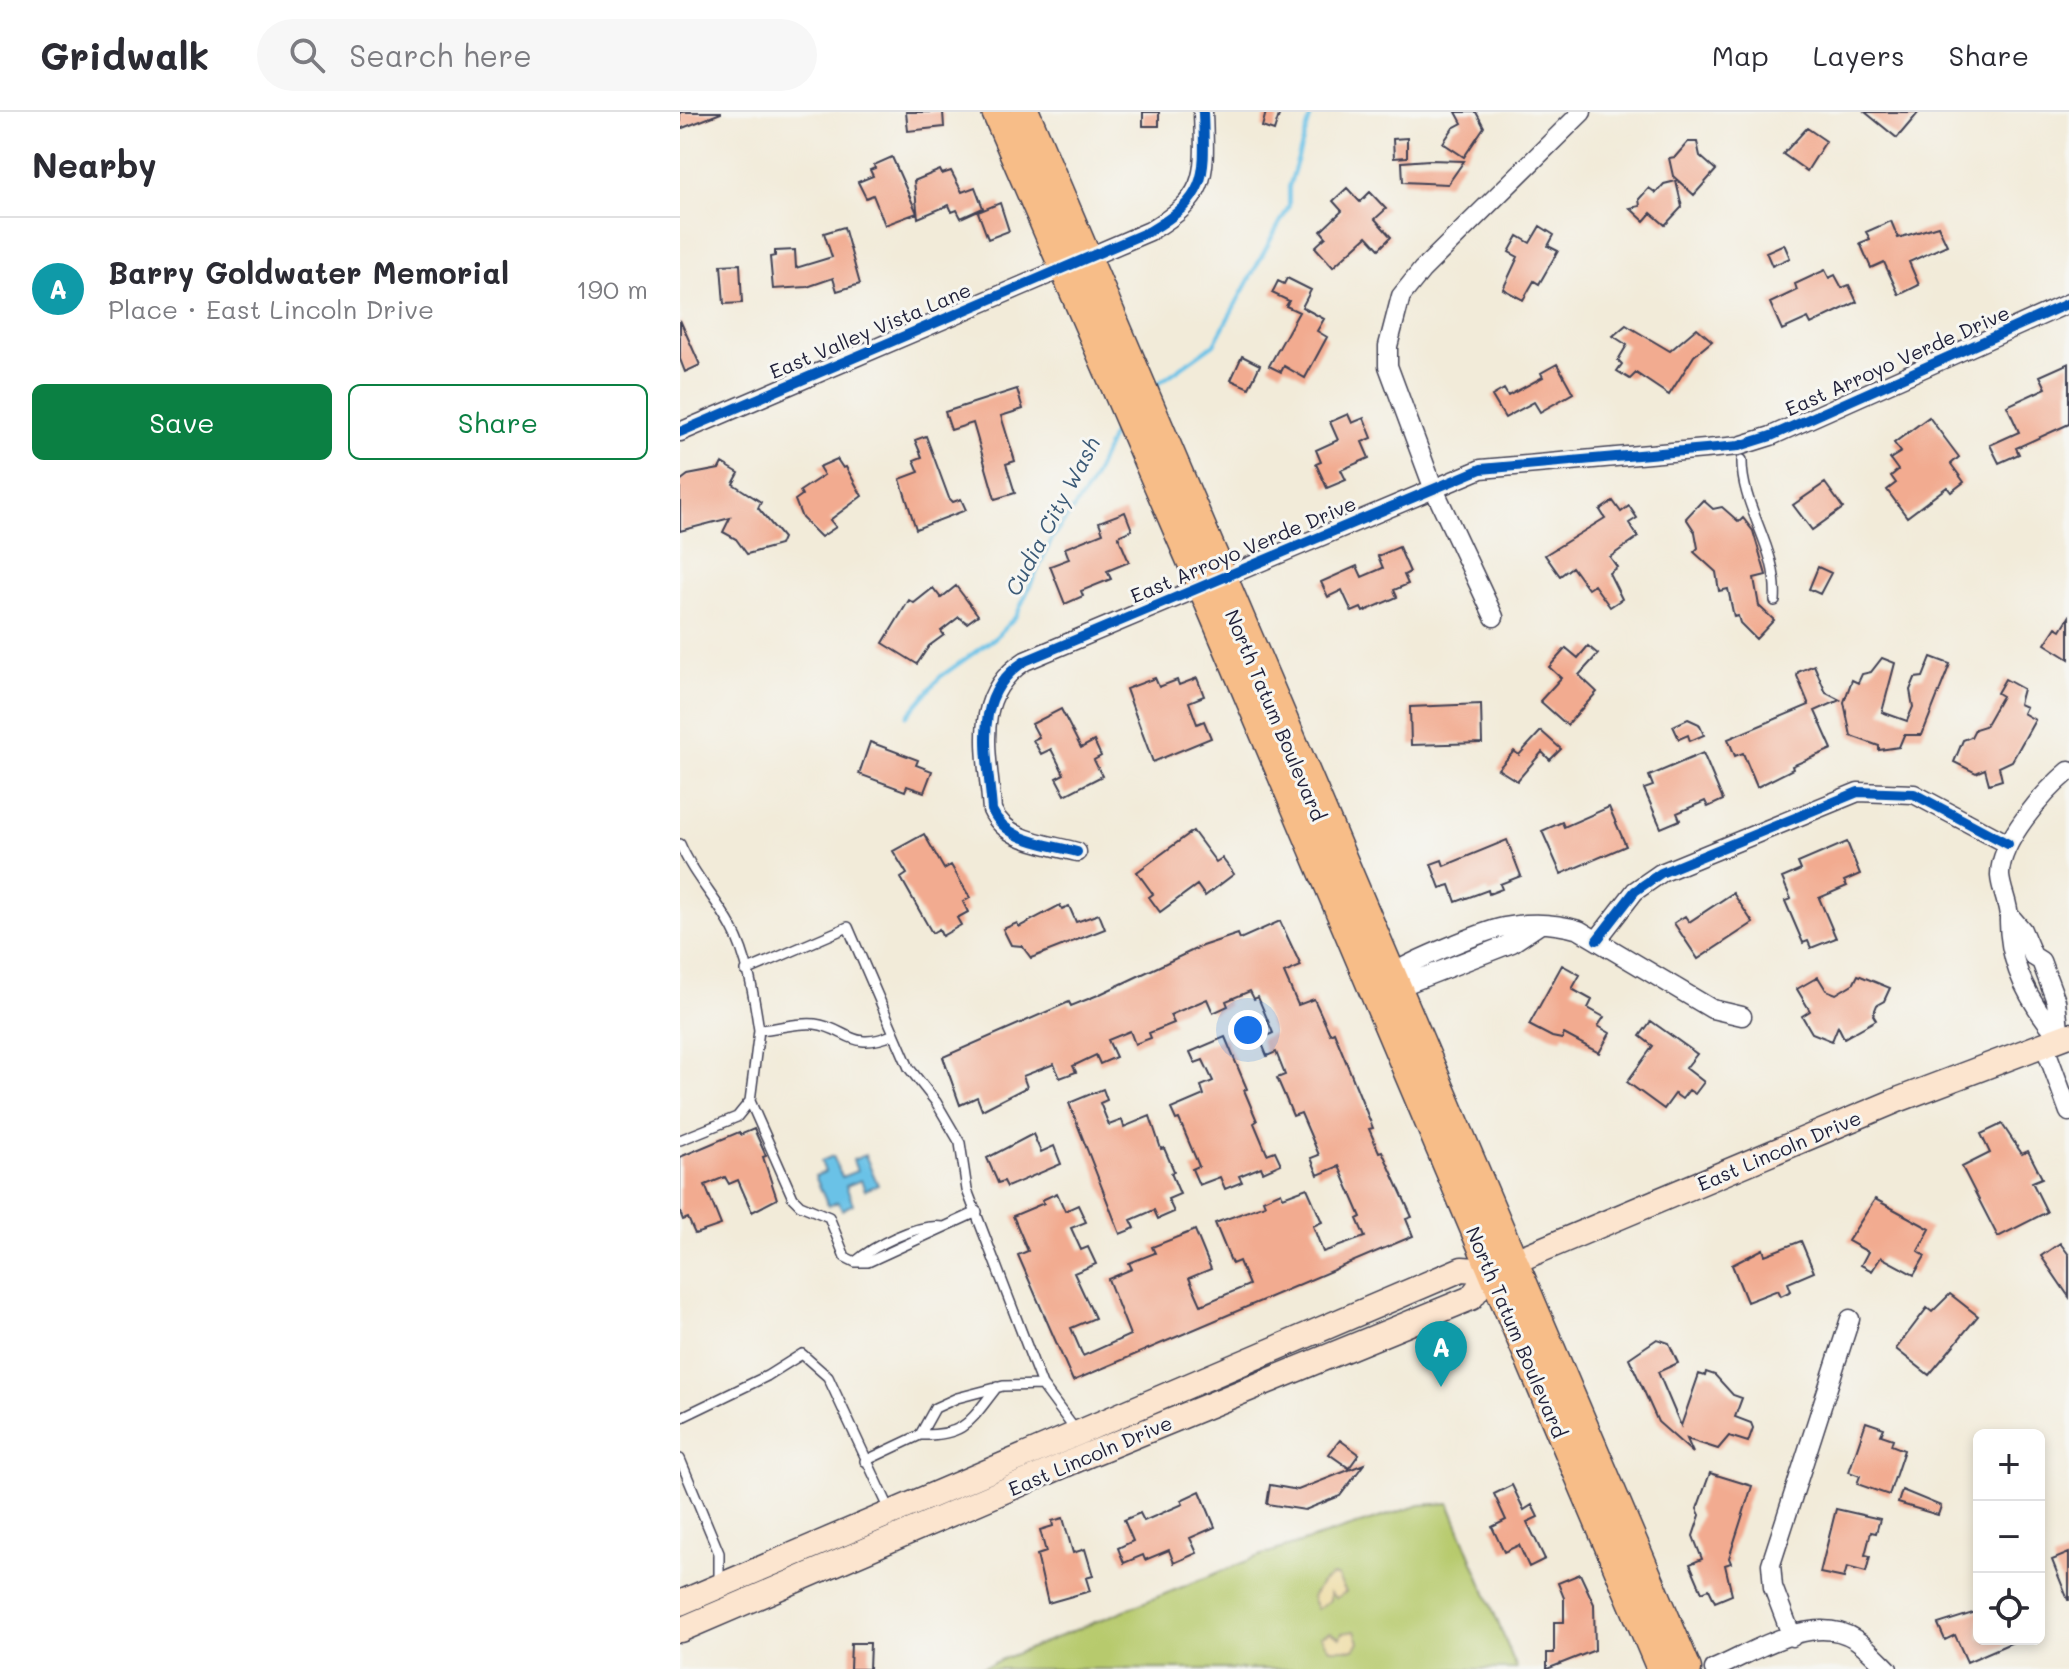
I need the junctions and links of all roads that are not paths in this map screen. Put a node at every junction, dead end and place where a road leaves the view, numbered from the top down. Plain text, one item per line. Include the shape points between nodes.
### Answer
1 (996, 112) edge
2 (1025, 112) edge
3 (1203, 112) edge
4 (1582, 112) edge
5 (1074, 262) junction
6 (2069, 303) edge
7 (680, 432) edge
8 (1740, 453) junction
9 (1433, 487) junction
10 (1212, 582) junction
11 (1775, 601) dead end
12 (1494, 617) dead end
13 (2069, 771) edge
14 (680, 844) edge
15 (2008, 844) junction
16 (1077, 852) dead end
17 (1597, 940) junction
18 (746, 971) junction
19 (1387, 985) junction
20 (1742, 1016) dead end
21 (759, 1030) junction
22 (892, 1035) junction
23 (2058, 1039) edge
24 (750, 1101) junction
25 (2069, 1112) edge
26 (680, 1140) edge
27 (977, 1212) junction
28 (1502, 1267) junction
29 (1850, 1319) dead end
30 (1042, 1385) junction
31 (997, 1387) junction
32 (680, 1418) edge
33 (1077, 1433) junction
34 (920, 1435) junction
35 (1088, 1455) junction
36 (680, 1459) edge
37 (865, 1461) junction
38 (891, 1512) junction
39 (902, 1535) junction
40 (718, 1587) junction
41 (680, 1603) edge
42 (680, 1630) edge
43 (1792, 1637) junction
44 (1661, 1669) edge
45 (1687, 1669) edge
46 (1714, 1669) edge
47 (1888, 1669) edge

1 - 5 main road, North Tatum Boulevard
2 - 5 main road, North Tatum Boulevard
3 - 5 street, East Valley Vista Lane via 1204,156 1196,193 1178,214
4 - 9 street via 1401,296 1388,366
5 - 7 street, East Valley Vista Lane
5 - 10 main road, North Tatum Boulevard
6 - 8 street, East Arroyo Verde Drive
8 - 9 street, East Arroyo Verde Drive via 1481,469
8 - 11 lane via 1743,482 1772,561
9 - 10 street, East Arroyo Verde Drive
9 - 12 street
10 - 16 street, East Arroyo Verde Drive via 1025,661 1010,671 991,697 986,710 991,799 999,824 1010,834
10 - 19 main road, North Tatum Boulevard
13 - 15 street via 2050,787
14 - 18 lane via 692,872 733,929
15 - 17 street via 1914,794 1858,792 1661,873 1635,891
15 - 23 street via 2000,873 2009,915 2007,936 2025,959 2041,961 2056,1001
17 - 19 street via 1561,924 1541,924 1512,943
17 - 20 street via 1712,1009
18 - 21 lane
18 - 22 lane via 848,927
19 - 28 main road, North Tatum Boulevard
21 - 22 lane via 819,1024 851,1040
21 - 24 lane
22 - 27 lane via 960,1143 967,1190
23 - 25 street
23 - 28 main road, East Lincoln Drive via 1900,1099
24 - 26 lane via 737,1117
24 - 27 lane via 793,1198 829,1217 845,1257 855,1262 868,1262
27 - 30 lane
28 - 33 main road, East Lincoln Drive via 1462,1269
28 - 35 main road, East Lincoln Drive via 1471,1298
28 - 44 main road, North Tatum Boulevard
28 - 45 main road, North Tatum Boulevard
29 - 43 street via 1771,1564 1773,1587
30 - 31 lane
30 - 33 lane
31 - 34 lane via 935,1408
31 - 34 lane via 961,1430
32 - 37 lane via 802,1354 828,1377
33 - 35 lane
33 - 38 main road, East Lincoln Drive
34 - 37 lane
35 - 39 main road, East Lincoln Drive
36 - 40 lane via 719,1553
37 - 38 lane
38 - 39 lane
38 - 40 main road, East Lincoln Drive
39 - 42 main road, East Lincoln Drive
40 - 41 main road, East Lincoln Drive
43 - 46 street
43 - 47 street via 1825,1629 1841,1632

